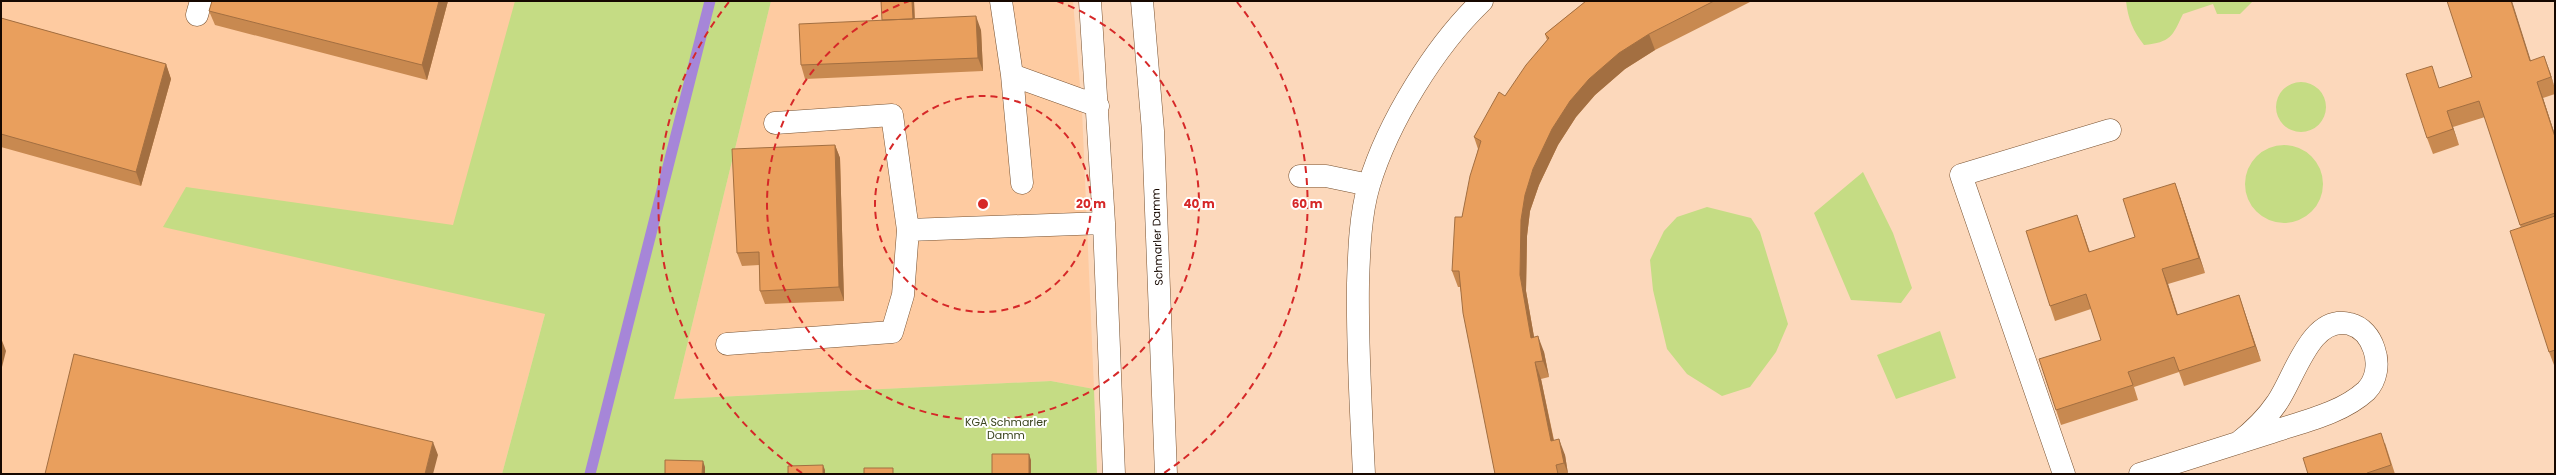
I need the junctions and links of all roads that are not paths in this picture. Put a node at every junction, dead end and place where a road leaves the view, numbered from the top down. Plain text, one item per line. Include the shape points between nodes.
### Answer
1 (1001, 1) edge
2 (1090, 1) edge
3 (1142, 1) edge
4 (1472, 4) edge
5 (1012, 75) junction
6 (1098, 106) junction
7 (774, 123) dead end
8 (2110, 130) dead end
9 (1300, 176) dead end
10 (1022, 183) dead end
11 (1369, 185) junction
12 (1104, 223) junction
13 (908, 230) junction
14 (727, 344) dead end
15 (2238, 443) junction
16 (1114, 474) edge
17 (1166, 474) edge
18 (1364, 474) edge
19 (2064, 474) edge
20 (2140, 474) edge

1 - 5 street
2 - 6 street
3 - 17 street, Schmarler Damm via 1153,131
4 - 11 street via 1401,107
5 - 6 street
5 - 10 street
6 - 12 street
7 - 13 street via 892,115
8 - 19 street via 1961,175
9 - 11 street via 1326,176
11 - 18 street via 1358,265 1357,338
12 - 13 street
12 - 16 street
13 - 14 street via 903,295 892,332
15 - 15 street via 2338,408 2366,390 2375,377 2376,363 2372,343 2364,332 2354,325 2343,322 2323,329 2306,349 2276,404
15 - 20 street

